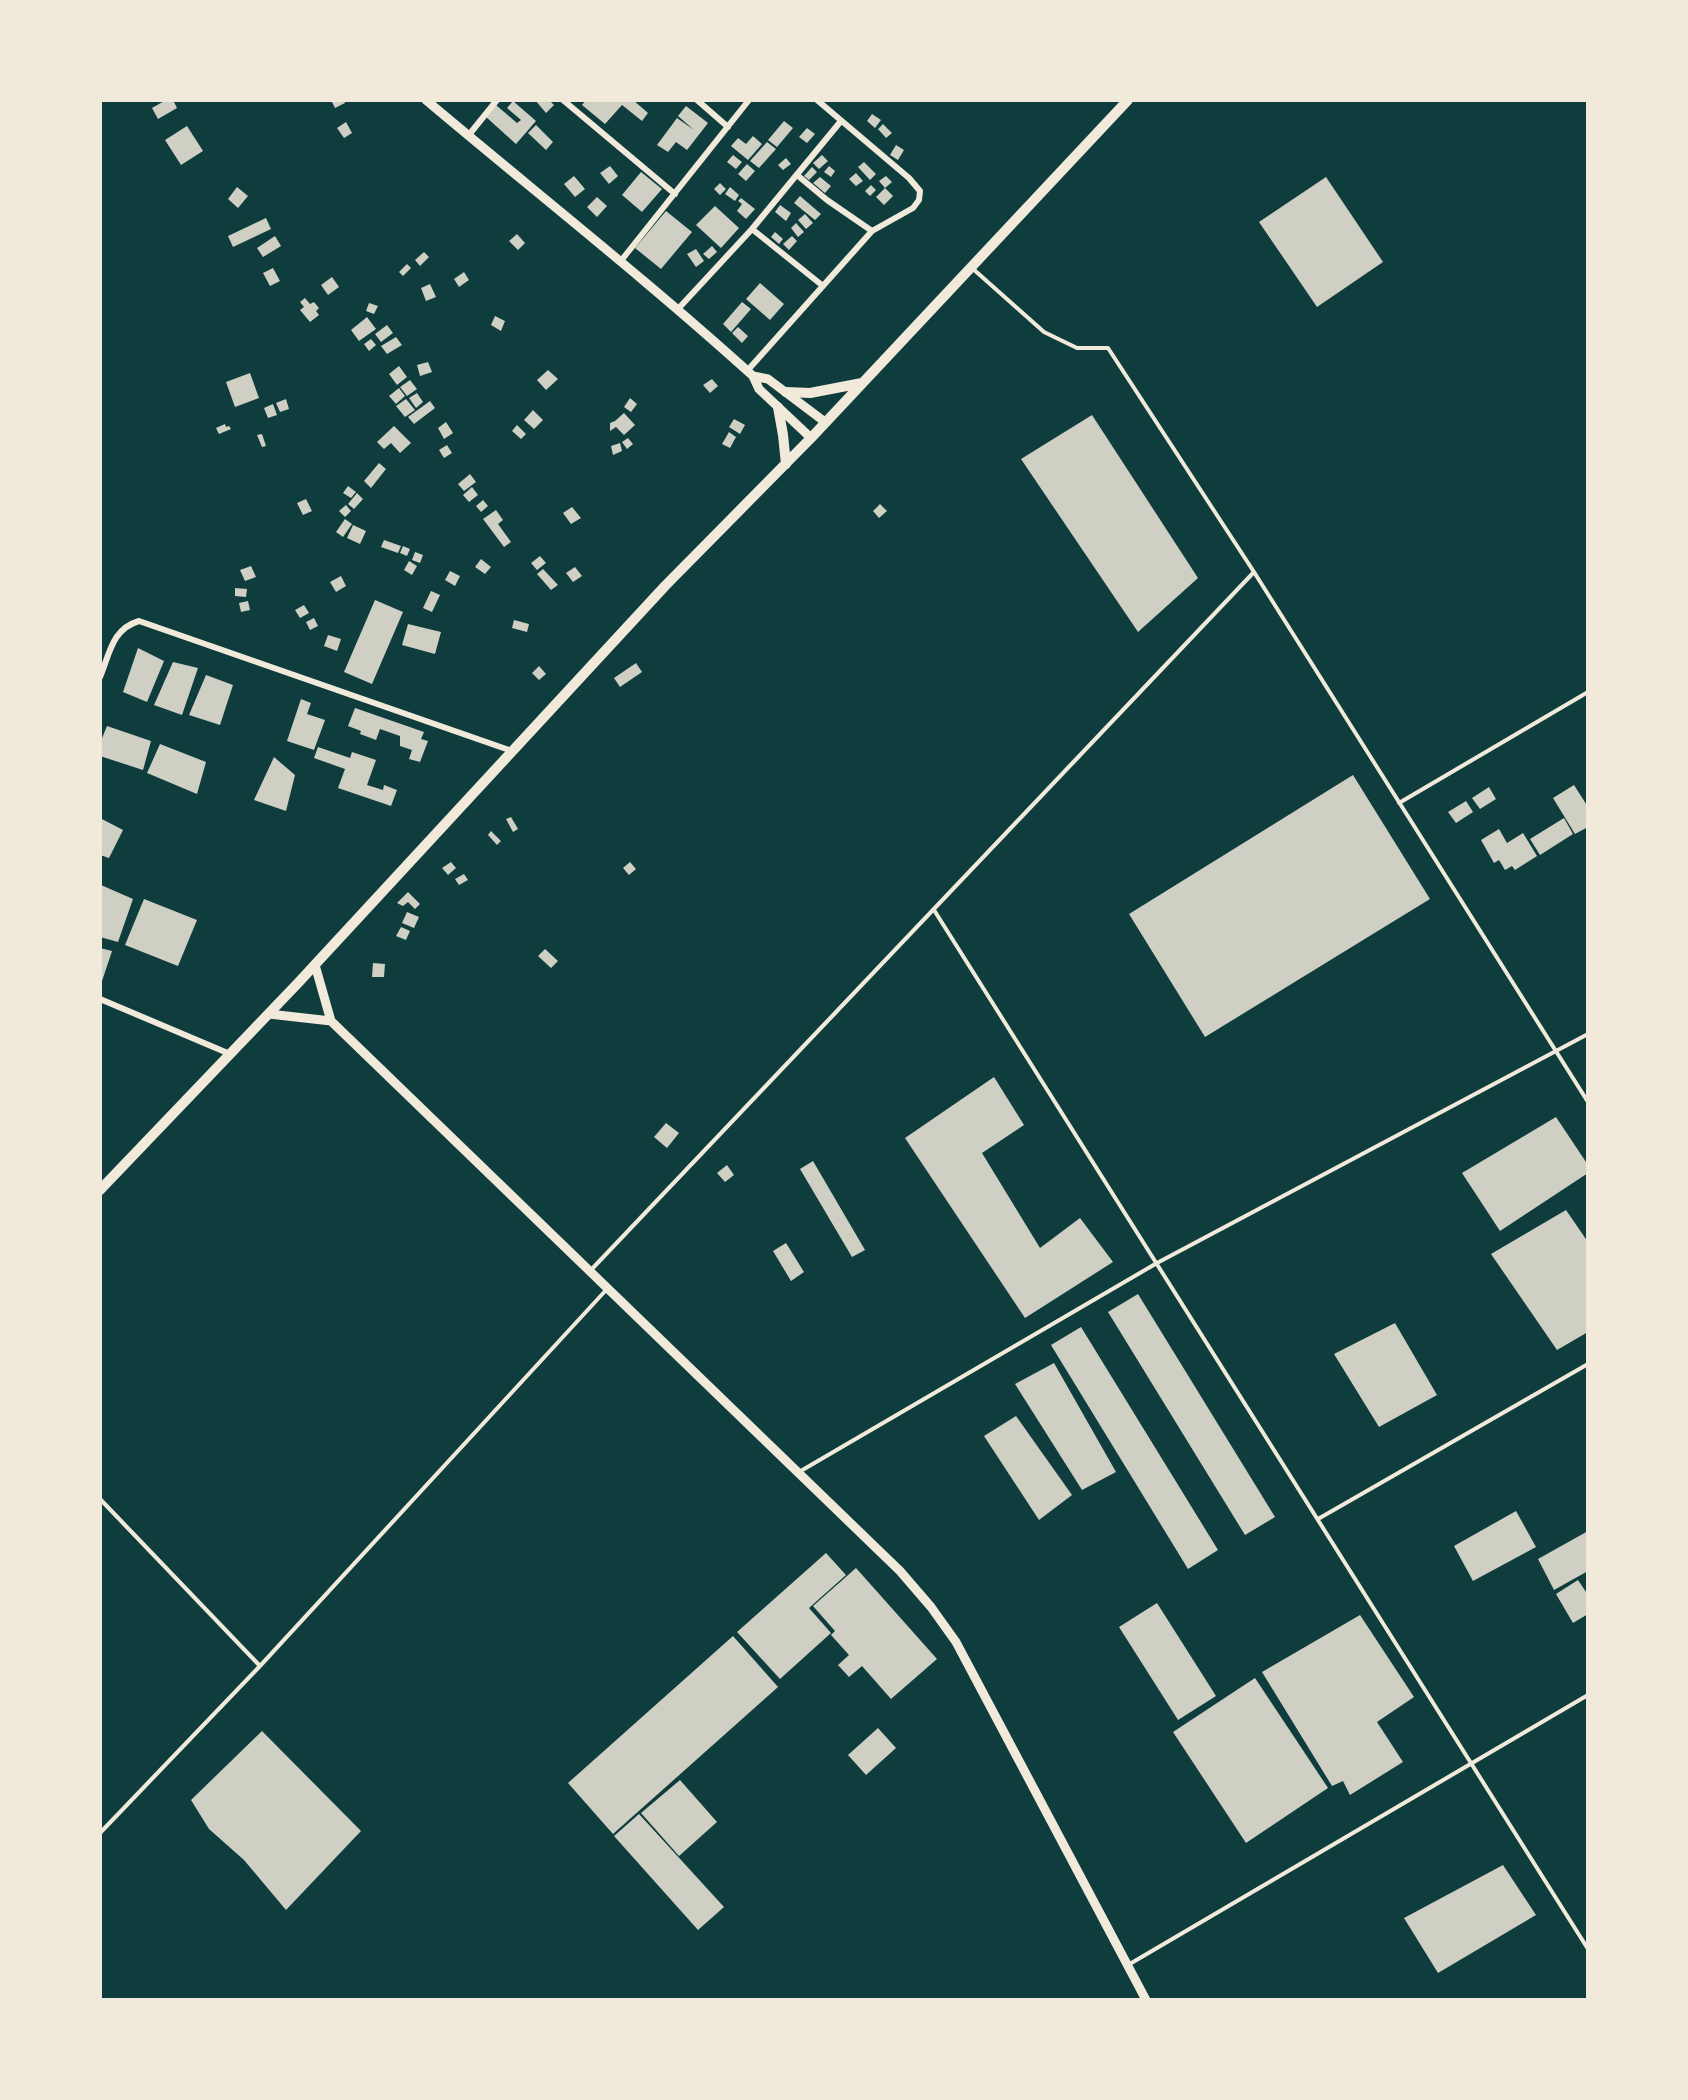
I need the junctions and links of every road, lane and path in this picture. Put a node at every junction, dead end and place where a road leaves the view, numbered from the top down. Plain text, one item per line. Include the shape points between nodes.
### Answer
1 (426, 100) edge
2 (497, 100) edge
3 (563, 100) edge
4 (697, 100) edge
5 (749, 100) edge
6 (817, 100) edge
7 (1128, 100) edge
8 (841, 121) junction
9 (728, 127) junction
10 (468, 136) junction
11 (797, 175) junction
12 (675, 194) junction
13 (752, 229) junction
14 (872, 231) junction
15 (619, 262) junction
16 (971, 268) junction
17 (823, 286) junction
18 (678, 309) junction
19 (750, 373) junction
20 (862, 383) junction
21 (786, 392) junction
22 (778, 407) junction
23 (825, 423) junction
24 (811, 438) junction
25 (786, 464) junction
26 (1254, 572) junction
27 (100, 676) edge
28 (1587, 692) edge
29 (512, 751) junction
30 (1399, 803) junction
31 (934, 910) junction
32 (315, 964) junction
33 (100, 999) edge
34 (269, 1014) junction
35 (331, 1021) junction
36 (1587, 1034) edge
37 (1556, 1052) junction
38 (230, 1054) junction
39 (1587, 1102) edge
40 (100, 1190) edge
41 (1157, 1263) junction
42 (590, 1271) junction
43 (608, 1288) junction
44 (1587, 1364) edge
45 (798, 1473) junction
46 (100, 1498) edge
47 (1318, 1519) junction
48 (260, 1666) junction
49 (1587, 1695) edge
50 (1472, 1763) junction
51 (100, 1833) edge
52 (1587, 1949) edge
53 (1128, 1965) junction
54 (1146, 2000) edge

1 - 10 street
2 - 10 street
3 - 12 street
4 - 9 street
5 - 9 street
6 - 8 street
7 - 16 main road
8 - 11 street
8 - 14 street via 920,191 920,200 913,208
9 - 12 street
10 - 15 street
11 - 13 street
11 - 14 street
12 - 15 street
13 - 17 street
13 - 18 street
14 - 17 street
15 - 18 street
16 - 20 main road
16 - 26 lane via 1044,332 1077,348 1108,348
17 - 19 street
18 - 19 street
19 - 21 street via 768,379
19 - 22 street via 759,389
20 - 21 main road via 810,393
20 - 23 main road
21 - 23 street
22 - 24 street
22 - 25 main road
23 - 24 main road
24 - 25 main road
25 - 29 main road via 665,586
26 - 30 lane
26 - 31 lane
27 - 29 street via 117,635 126,625 139,621
28 - 30 lane
29 - 32 main road
30 - 37 lane
31 - 41 lane
31 - 42 lane
32 - 34 main road
32 - 35 street
33 - 38 street
34 - 35 street
34 - 38 main road
35 - 42 street
36 - 37 lane
37 - 39 lane
37 - 41 lane
38 - 40 main road
41 - 45 lane
41 - 47 lane
42 - 43 street
43 - 45 street
43 - 48 lane
44 - 47 lane
45 - 53 street via 900,1571 956,1642
46 - 48 lane
47 - 50 lane
48 - 51 lane
49 - 50 lane
50 - 52 lane
50 - 53 lane
53 - 54 street

